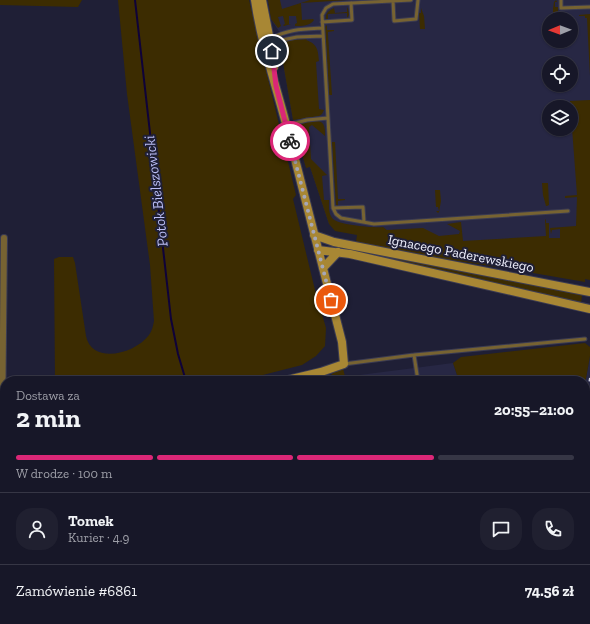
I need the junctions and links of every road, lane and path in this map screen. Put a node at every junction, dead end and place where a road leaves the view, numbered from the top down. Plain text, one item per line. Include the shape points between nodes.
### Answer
1 (255, 0) edge
2 (262, 0) edge
3 (411, 0) edge
4 (418, 0) edge
5 (561, 0) edge
6 (393, 1) junction
7 (351, 3) junction
8 (590, 7) edge
9 (322, 22) junction
10 (322, 28) junction
11 (323, 36) junction
12 (270, 40) junction
13 (276, 86) junction
14 (328, 118) junction
15 (286, 125) junction
16 (333, 208) junction
17 (568, 211) dead end
18 (364, 222) junction
19 (314, 235) junction
20 (4, 238) dead end
21 (334, 242) junction
22 (318, 250) junction
23 (338, 252) junction
24 (323, 268) junction
25 (587, 291) edge
26 (586, 308) edge
27 (2, 331) edge
28 (585, 338) dead end
29 (414, 355) junction
30 (344, 364) junction
31 (1, 376) edge
32 (304, 376) edge
33 (417, 376) edge

1 - 12 main road
2 - 12 main road
3 - 6 lane
4 - 6 lane via 416,19 394,21
5 - 8 lane via 561,8
6 - 7 lane
7 - 9 lane via 333,4 326,8 322,14
7 - 9 lane via 352,20
9 - 10 lane
10 - 11 lane
10 - 12 lane via 294,30
11 - 12 lane
11 - 14 lane
12 - 13 main road
12 - 13 main road via 269,66
13 - 15 main road
14 - 15 lane
14 - 16 lane
15 - 19 main road
16 - 18 lane via 341,218
16 - 18 lane via 363,207
17 - 18 lane via 374,224
19 - 21 main road, Ignacego Paderewskiego
19 - 22 main road
20 - 27 street
21 - 22 main road
21 - 25 main road, Ignacego Paderewskiego
22 - 23 main road, Ignacego Paderewskiego
22 - 24 main road
23 - 24 main road
23 - 26 main road, Ignacego Paderewskiego
24 - 30 main road via 342,342
27 - 31 street
28 - 29 lane
29 - 30 lane
29 - 33 lane
30 - 32 main road

